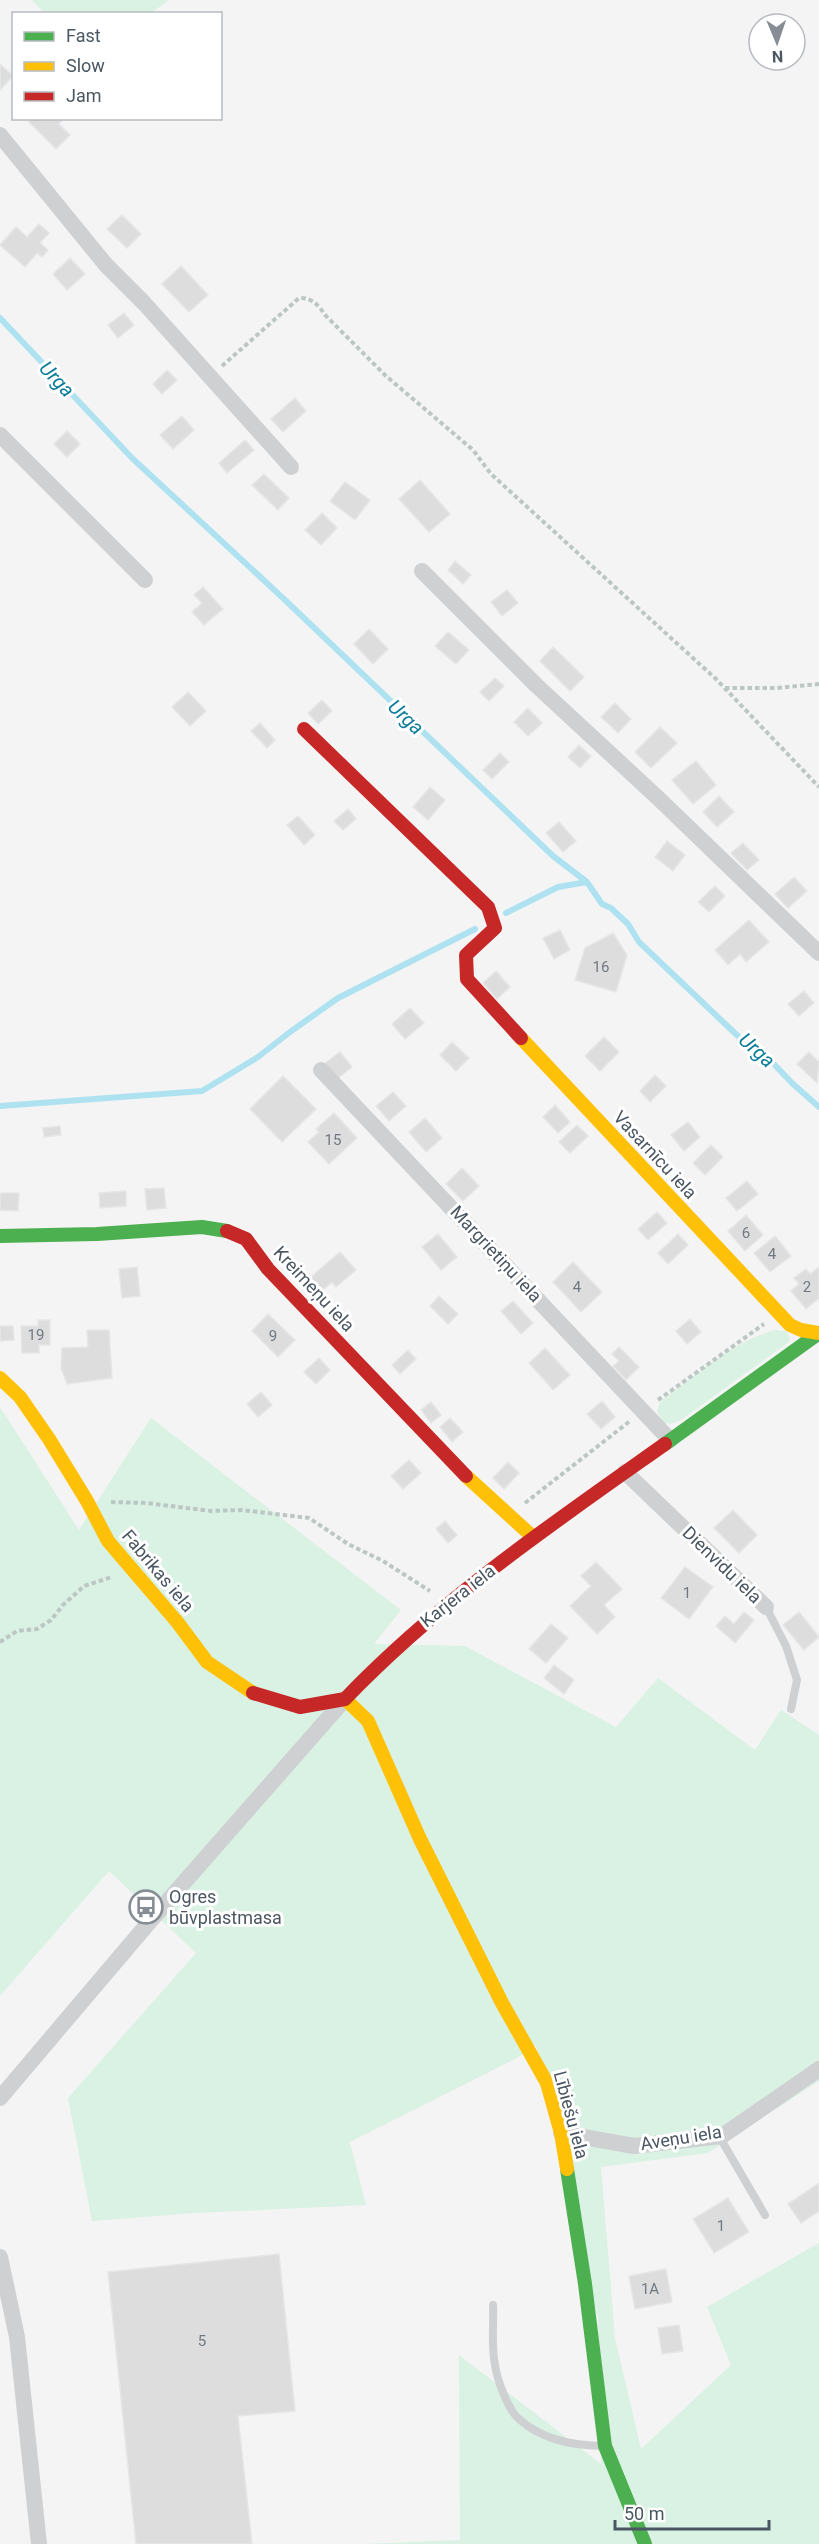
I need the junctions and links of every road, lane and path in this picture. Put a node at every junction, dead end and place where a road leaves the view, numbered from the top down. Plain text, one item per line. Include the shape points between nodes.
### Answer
1 (0, 135) edge
2 (210, 376) junction
3 (0, 435) edge
4 (291, 467) dead end
5 (422, 571) dead end
6 (145, 580) dead end
7 (819, 684) edge
8 (725, 688) junction
9 (304, 729) dead end
10 (819, 787) edge
11 (819, 953) edge
12 (321, 1070) dead end
13 (0, 1236) edge
14 (819, 1333) edge
15 (0, 1378) edge
16 (670, 1440) junction
17 (625, 1472) junction
18 (87, 1501) junction
19 (533, 1537) junction
20 (132, 1571) junction
21 (448, 1603) junction
22 (766, 1607) joint
23 (0, 1642) edge
24 (345, 1699) junction
25 (791, 1709) dead end
26 (819, 2069) edge
27 (0, 2098) edge
28 (561, 2133) junction
29 (719, 2136) junction
30 (765, 2215) dead end
31 (0, 2257) edge
32 (493, 2305) dead end
33 (605, 2446) junction
34 (39, 2544) edge
35 (645, 2544) edge

1 - 2 street via 106,265
2 - 4 street
2 - 8 path via 299,298 307,297 386,376 473,450 491,474
3 - 6 street
5 - 11 street via 536,685
7 - 8 path
8 - 10 path
9 - 14 street, Vasarnīcu iela via 488,907 495,928 489,938 466,955 467,979 473,987 790,1325
12 - 16 street, Margrietiņu iela
13 - 19 street, Kreimeņu iela via 202,1227 226,1230 246,1239 268,1269 442,1452
14 - 16 street, Karjera iela
15 - 18 street, Fabrikas iela via 21,1397
16 - 17 street, Karjera iela
17 - 19 street, Karjera iela
17 - 22 street, Dienvidu iela
18 - 20 street, Fabrikas iela via 108,1541
18 - 21 path via 211,1511 242,1509 309,1518
19 - 21 street, Karjera iela
20 - 23 path via 84,1586 51,1620 37,1629 17,1631
20 - 24 street, Fabrikas iela via 207,1662 256,1695 300,1707
21 - 24 street, Karjera iela via 381,1660
22 - 25 lane, Dienvidu iela via 786,1646 797,1680
24 - 27 street, Karjera iela
24 - 28 street, Lībiešu iela via 368,1721 420,1839 502,2003 548,2084
26 - 29 street, Aveņu iela
28 - 29 street, Aveņu iela via 634,2146
28 - 33 street, Lībiešu iela
29 - 30 lane
31 - 34 street via 17,2337
32 - 33 lane via 495,2365 504,2396 518,2419 576,2446
33 - 35 street, Lībiešu iela

